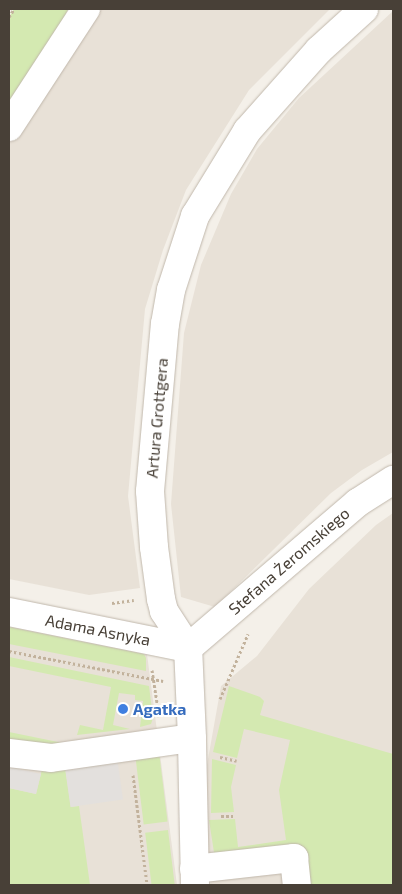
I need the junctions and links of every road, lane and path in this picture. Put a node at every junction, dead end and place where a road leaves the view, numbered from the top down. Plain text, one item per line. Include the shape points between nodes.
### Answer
1 (14, 9) edge
2 (86, 9) edge
3 (364, 9) edge
4 (9, 17) edge
5 (9, 127) edge
6 (393, 480) edge
7 (160, 596) junction
8 (103, 604) dead end
9 (9, 612) edge
10 (251, 629) dead end
11 (188, 648) junction
12 (9, 652) edge
13 (190, 686) junction
14 (221, 694) junction
15 (219, 702) dead end
16 (192, 738) junction
17 (130, 747) junction
18 (9, 753) edge
19 (194, 877) edge
20 (147, 885) edge
21 (297, 885) edge

1 - 4 path
2 - 5 street
3 - 7 street, Artura Grottgera via 319,50 247,132 195,216 181,254 165,324 150,491
6 - 11 street, Stefana Żeromskiego via 358,503
7 - 8 path
7 - 11 street, Artura Grottgera via 164,611
9 - 11 street, Adama Asnyka
10 - 14 path
11 - 13 street, Artura Grottgera
12 - 13 path
13 - 14 path
13 - 16 street, Artura Grottgera
14 - 15 path
16 - 17 street
16 - 19 street, Artura Grottgera
17 - 18 street via 51,758
17 - 20 path
19 - 21 street via 294,858

